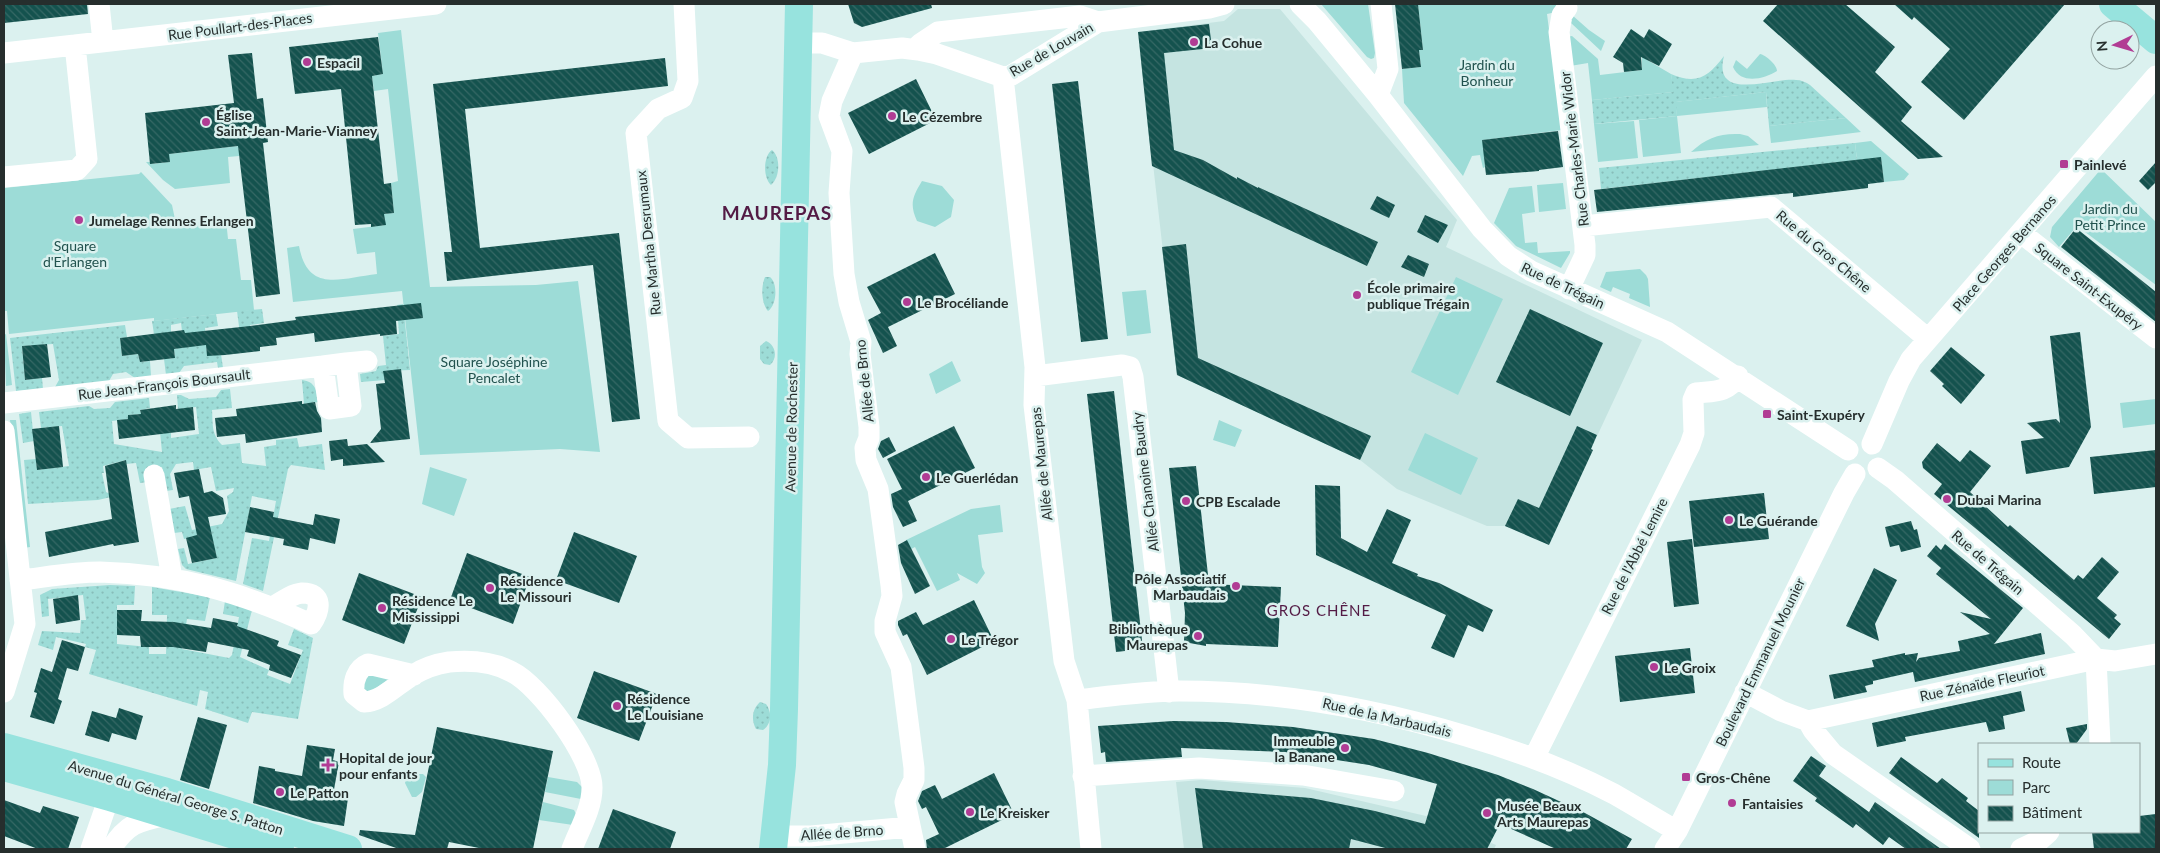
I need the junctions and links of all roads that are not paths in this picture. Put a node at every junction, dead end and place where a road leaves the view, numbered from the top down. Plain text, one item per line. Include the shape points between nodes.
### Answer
1 (99, 4) edge
2 (436, 4) edge
3 (684, 4) edge
4 (799, 4) edge
5 (1224, 4) edge
6 (1300, 4) edge
7 (1381, 4) edge
8 (2113, 4) edge
9 (386, 7) edge
10 (1567, 8) dead end
11 (1098, 22) junction
12 (2156, 40) edge
13 (103, 42) junction
14 (799, 43) junction
15 (75, 45) junction
16 (918, 50) junction
17 (4, 53) edge
18 (854, 53) junction
19 (2156, 76) edge
20 (1002, 77) junction
21 (1378, 95) junction
22 (4, 177) edge
23 (1583, 226) junction
24 (2021, 233) junction
25 (1569, 289) junction
26 (2156, 338) edge
27 (1928, 339) junction
28 (367, 361) dead end
29 (346, 363) junction
30 (324, 366) junction
31 (1036, 376) junction
32 (1738, 376) junction
33 (4, 403) edge
34 (4, 431) edge
35 (749, 437) dead end
36 (1872, 444) junction
37 (1848, 450) junction
38 (1878, 468) junction
39 (1855, 474) junction
40 (154, 475) dead end
41 (172, 578) junction
42 (20, 580) junction
43 (273, 607) dead end
44 (2156, 654) edge
45 (2096, 659) junction
46 (414, 674) dead end
47 (4, 692) edge
48 (1169, 692) junction
49 (1745, 692) junction
50 (1077, 700) junction
51 (1808, 721) junction
52 (2100, 743) edge
53 (4, 747) edge
54 (1534, 758) junction
55 (4, 767) edge
56 (1083, 776) junction
57 (113, 788) junction
58 (1394, 791) dead end
59 (167, 816) junction
60 (910, 826) junction
61 (1677, 830) junction
62 (2048, 833) edge
63 (774, 843) edge
64 (92, 849) edge
65 (111, 849) edge
66 (280, 849) edge
67 (348, 849) edge
68 (572, 849) edge
69 (915, 849) edge
70 (1091, 849) edge
71 (1665, 849) edge
72 (1970, 849) edge
73 (2021, 849) edge

1 - 13 street
2 - 9 street, Rue Poullart-des-Places
3 - 35 street, Rue Martha Desrumaux via 688,81 682,98 658,109 636,133 668,421 688,438
4 - 14 main road, Avenue de Rochester
5 - 11 street, Rue de Louvain
6 - 21 street, Rue de Trégain
7 - 21 street via 1388,69
8 - 12 main road
9 - 13 street, Rue Poullart-des-Places
10 - 23 street, Rue Charles-Marie Widor via 1562,15 1560,32
11 - 16 street, Rue de Louvain via 1080,16 938,32 920,44
11 - 20 street, Rue de Louvain via 1010,76
13 - 15 street, Rue Poullart-des-Places
14 - 18 street, Rue de Louvain via 822,43
14 - 63 main road, Avenue de Rochester via 786,652 782,765
15 - 17 street, Rue Poullart-des-Places
15 - 22 street via 87,160 77,170
16 - 18 street, Rue de Louvain via 902,48
16 - 20 street, Rue de Louvain
18 - 60 street, Allée de Brno via 832,101 829,116 842,151 839,192 844,274 861,342 869,427 866,460 878,489 891,585 885,632 901,667 914,768 914,780 905,802
19 - 24 street, Place Georges Bernanos
20 - 31 street, Allée de Maurepas
21 - 25 street, Rue de Trégain via 1497,247 1518,264
23 - 25 street, Rue Charles-Marie Widor via 1584,254
23 - 27 street, Rue du Gros Chêne via 1771,207
24 - 26 street, Square Saint-Exupéry
24 - 27 street, Place Georges Bernanos
25 - 32 street, Rue de Trégain via 1667,332
27 - 36 street, Place Georges Bernanos via 1899,381
28 - 29 street, Rue Jean-François Boursault
29 - 30 street, Rue Jean-François Boursault
29 - 30 street via 351,406 329,409
30 - 33 street, Rue Jean-François Boursault
31 - 48 street, Allée Chanoine Baudry via 1122,365 1130,367
31 - 50 street, Allée de Maurepas via 1034,405 1064,661
32 - 37 street, Rue de Trégain
32 - 54 street, Rue de l'Abbé Lemire via 1726,389 1696,393 1693,400 1694,433 1690,445
34 - 42 street
36 - 37 street via 1862,441
36 - 38 street via 1880,454
37 - 39 street via 1846,460
38 - 39 street via 1866,476
38 - 45 street, Rue de Trégain via 2066,629
39 - 49 street, Boulevard Emmanuel Mounier
40 - 41 street
41 - 42 street via 98,572
41 - 43 street via 225,590
42 - 47 street via 24,624
44 - 45 street, Rue Zénaïde Fleuriot via 2115,661
45 - 51 street, Rue Zénaïde Fleuriot
45 - 52 street
46 - 68 street via 449,662 477,662 513,672 543,698 583,756 592,783 592,797
48 - 50 street, Rue de la Marbaudais
48 - 54 street, Rue de la Marbaudais via 1244,694 1336,703 1417,721
49 - 51 street
49 - 61 street, Boulevard Emmanuel Mounier
50 - 56 street, Allée de Maurepas
51 - 72 street via 1833,754
53 - 57 main road, Avenue du Général George S. Patton
54 - 61 street, Rue de la Marbaudais via 1613,794
55 - 57 main road, Avenue du Général George S. Patton
56 - 58 street via 1199,768 1303,775
56 - 70 street, Allée de Maurepas
57 - 59 main road, Avenue du Général George S. Patton
57 - 64 street
57 - 67 main road, Avenue du Général George S. Patton
59 - 65 street via 139,820 124,830
59 - 66 main road, Avenue du Général George S. Patton
60 - 63 street, Allée de Brno
60 - 69 street, Allée de Brno
61 - 71 street, Boulevard Emmanuel Mounier
62 - 73 street

